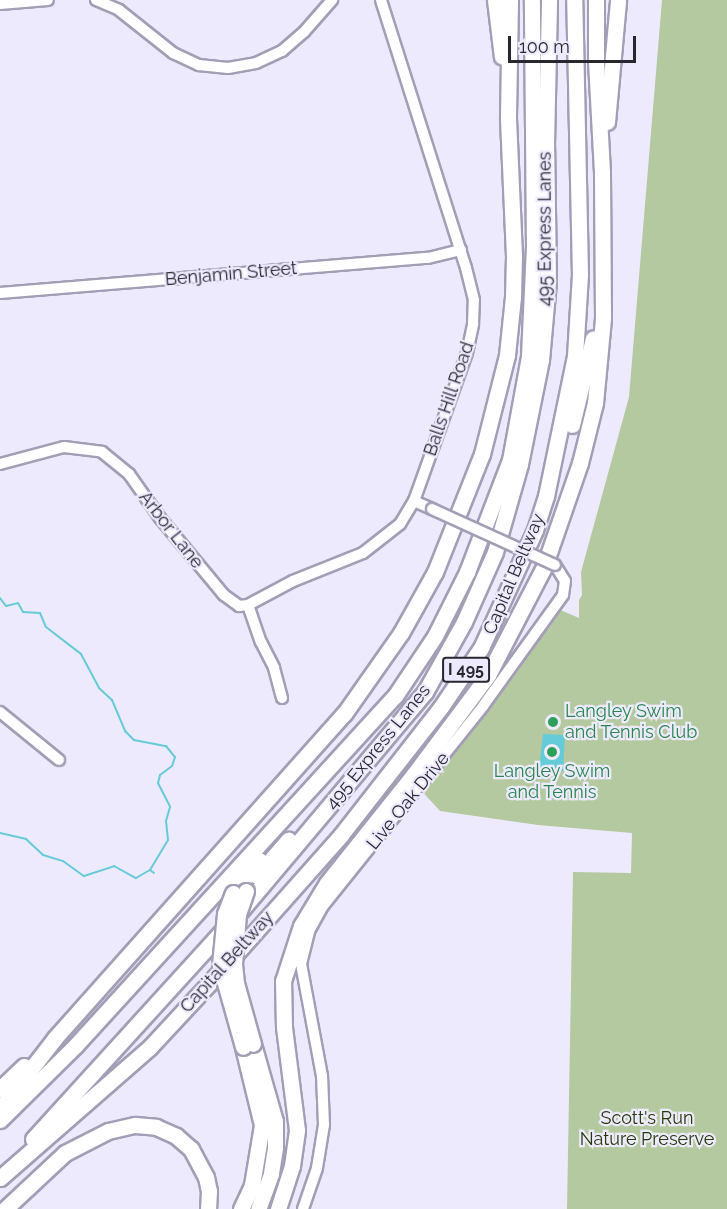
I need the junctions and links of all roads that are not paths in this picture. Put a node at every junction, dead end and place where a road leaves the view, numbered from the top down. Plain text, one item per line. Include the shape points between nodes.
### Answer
1 (48, 0) edge
2 (96, 0) edge
3 (332, 0) edge
4 (381, 0) edge
5 (495, 0) edge
6 (510, 0) edge
7 (532, 0) edge
8 (549, 0) edge
9 (574, 0) edge
10 (596, 0) edge
11 (618, 0) edge
12 (33, 1) edge
13 (0, 4) edge
14 (508, 116) junction
15 (602, 172) junction
16 (602, 242) junction
17 (461, 250) junction
18 (0, 293) edge
19 (0, 464) edge
20 (546, 495) junction
21 (414, 501) junction
22 (248, 605) junction
23 (426, 692) junction
24 (394, 696) junction
25 (282, 698) dead end
26 (0, 712) edge
27 (59, 760) dead end
28 (239, 892) junction
29 (238, 914) junction
30 (55, 1038) junction
31 (248, 1046) junction
32 (0, 1089) edge
33 (0, 1110) edge
34 (0, 1120) edge
35 (0, 1176) edge
36 (5, 1209) edge
37 (208, 1209) edge
38 (241, 1209) edge
39 (258, 1209) edge
40 (278, 1209) edge
41 (303, 1209) edge

1 - 12 street
2 - 3 street via 119,10 173,53 199,64 228,68 256,63 282,51
4 - 17 street, Balls Hill Road
5 - 14 highway
6 - 14 highway
7 - 24 highway, 495 Express Lanes via 533,302 520,410 510,460 467,572 435,636
8 - 23 highway, 495 Express Lanes via 548,281 541,360 520,465 495,552 464,622
9 - 20 highway, Capital Beltway / I 495 via 579,312 574,366
10 - 15 highway
11 - 15 highway
12 - 13 street
14 - 30 highway via 514,256 507,354 482,454 435,572 402,633 344,714
15 - 16 highway
16 - 20 highway via 592,348 568,438
16 - 40 highway via 603,318 595,403 580,463 544,567 488,675 327,883 290,953 283,981 284,1027 297,1130 292,1166
17 - 18 street, Benjamin Street via 428,258
17 - 21 street, Balls Hill Road via 474,300 472,333
19 - 22 street, Arbor Lane via 64,447 102,452 129,474 224,595 239,606
20 - 35 highway, Capital Beltway / I 495 via 514,582 481,648 441,707 341,835 150,1047
21 - 22 street, Balls Hill Road via 391,534 363,554 297,579
21 - 41 street, Live Oak Drive, bridge via 555,565 565,581 563,595 410,801 323,906 309,931 301,964 322,1076 324,1125 317,1168
22 - 25 street
23 - 28 highway
23 - 29 highway, 495 Express Lanes
24 - 28 highway via 346,762 263,854
24 - 34 highway, 495 Express Lanes via 75,1046
26 - 27 street
28 - 29 highway, bridge
28 - 31 highway, bridge via 225,914 220,965
29 - 31 highway, bridge via 234,964
29 - 35 highway, 495 Express Lanes
30 - 32 highway
30 - 33 highway
31 - 38 highway via 262,1125 252,1185
31 - 39 highway via 275,1121 271,1174
36 - 37 highway via 65,1153 108,1131 135,1125 166,1131 191,1149 207,1177

